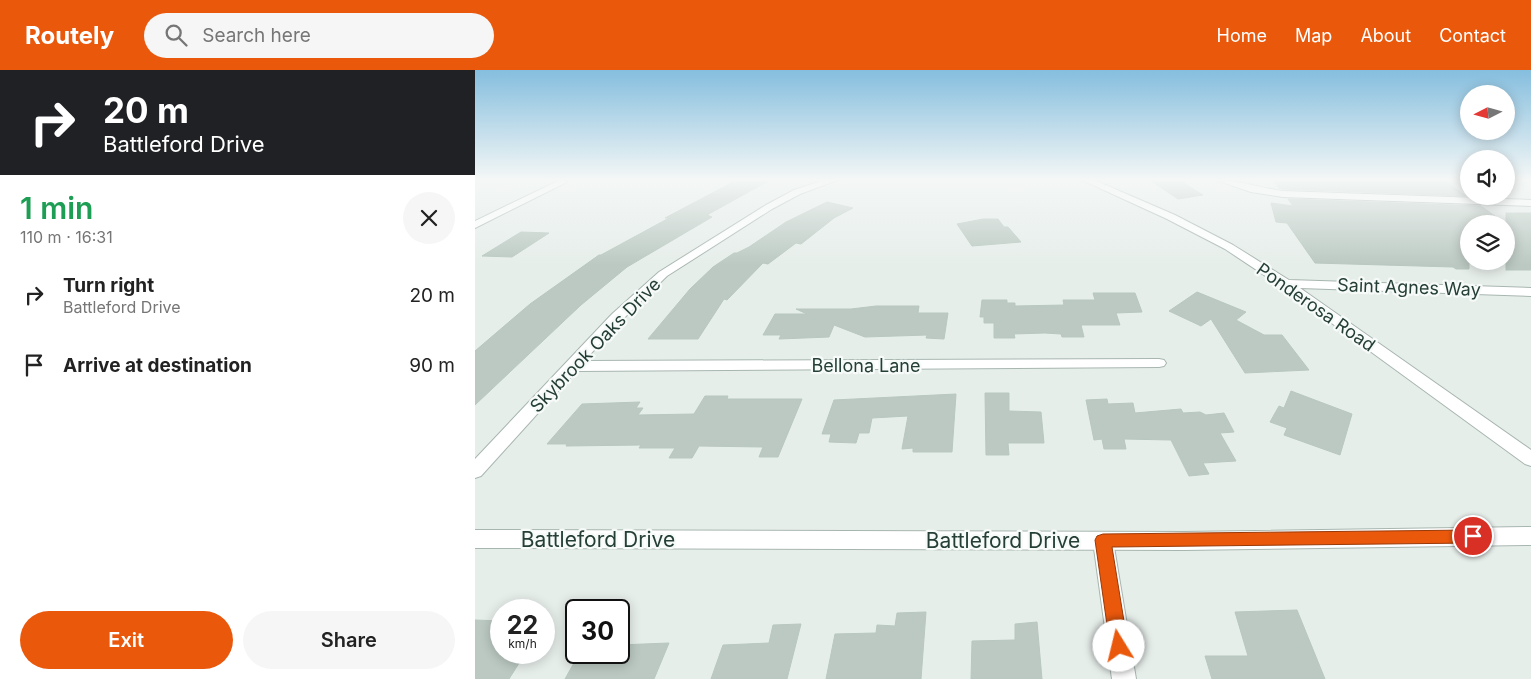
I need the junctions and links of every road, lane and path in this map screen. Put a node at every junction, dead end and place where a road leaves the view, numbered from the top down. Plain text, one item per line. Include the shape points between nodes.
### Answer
1 (509, 208) edge
2 (769, 208) edge
3 (1151, 208) edge
4 (475, 225) edge
5 (1286, 284) junction
6 (1531, 292) edge
7 (1159, 363) dead end
8 (572, 366) junction
9 (1531, 459) edge
10 (475, 471) edge
11 (1531, 536) edge
12 (475, 539) edge
13 (1103, 540) junction
14 (1124, 679) edge

1 - 4 street
2 - 8 street, Skybrook Oaks Drive via 663,274
3 - 5 street, Ponderosa Road via 1229,247
5 - 6 street, Saint Agnes Way
5 - 9 street, Ponderosa Road
7 - 8 street, Bellona Lane
8 - 10 street, Skybrook Oaks Drive
11 - 13 street, Battleford Drive
12 - 13 street, Battleford Drive
13 - 14 street

